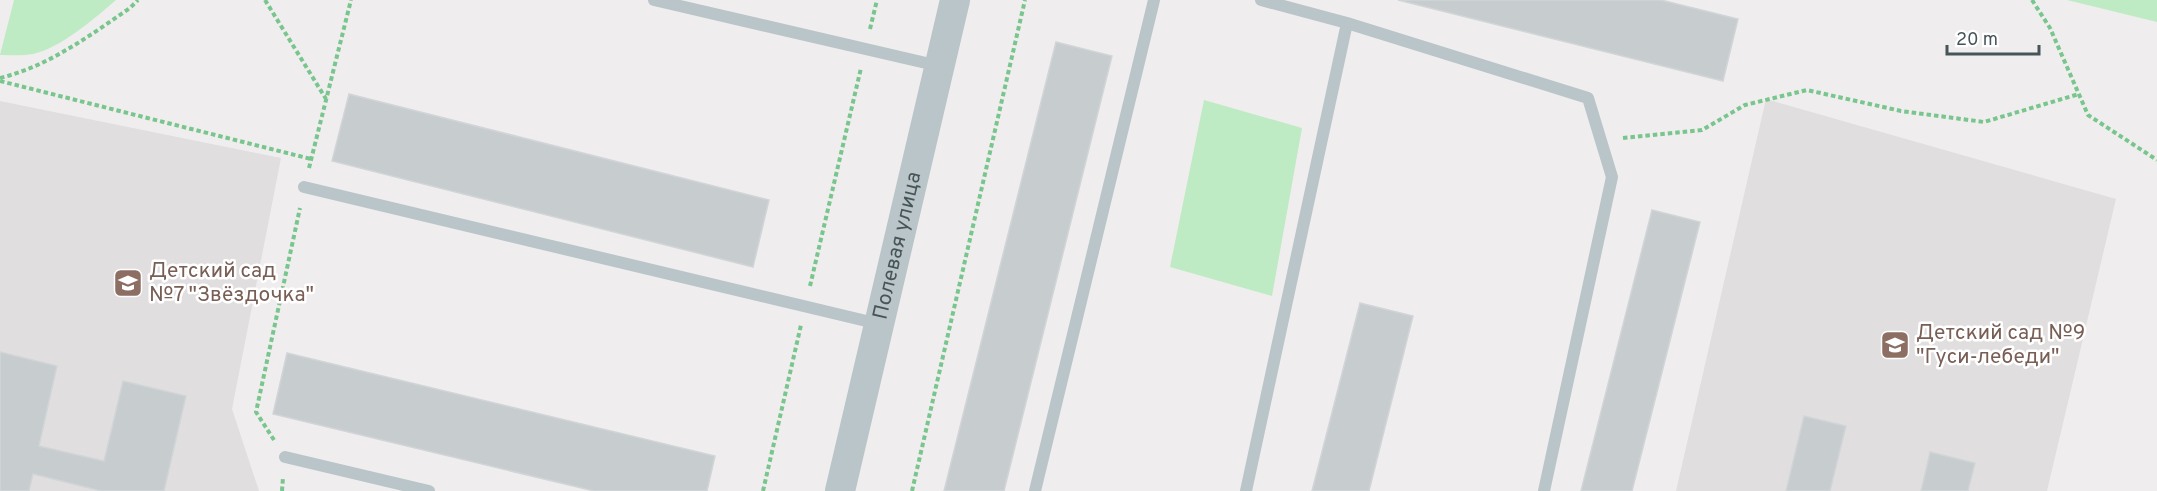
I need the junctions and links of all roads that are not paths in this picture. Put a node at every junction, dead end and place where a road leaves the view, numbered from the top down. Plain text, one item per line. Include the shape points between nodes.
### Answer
1 (654, 0) edge
2 (955, 0) edge
3 (1154, 0) edge
4 (1261, 0) edge
5 (1347, 23) junction
6 (939, 66) junction
7 (304, 187) road end
8 (879, 324) junction
9 (285, 457) road end
10 (429, 491) edge
11 (840, 491) edge
12 (1035, 491) edge
13 (1246, 491) edge
14 (1544, 491) edge

1 - 6 lane
2 - 6 street, Полевая улица
3 - 12 lane
4 - 5 lane
5 - 13 lane
5 - 14 lane via 1588,98 1612,177
6 - 8 street, Полевая улица
7 - 8 lane
8 - 11 street, Полевая улица
9 - 10 lane

